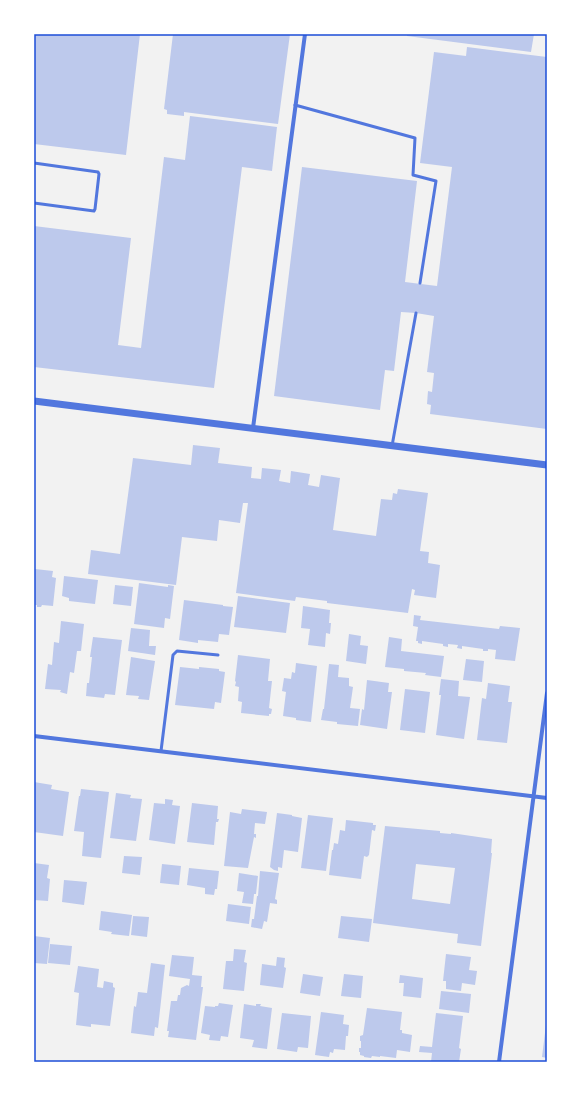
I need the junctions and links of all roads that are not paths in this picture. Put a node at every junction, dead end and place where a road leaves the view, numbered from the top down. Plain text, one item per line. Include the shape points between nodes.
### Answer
1 (305, 34) edge
2 (295, 105) junction
3 (34, 163) edge
4 (34, 203) edge
5 (420, 283) dead end
6 (416, 313) dead end
7 (34, 401) edge
8 (253, 428) junction
9 (392, 446) junction
10 (547, 465) edge
11 (218, 655) dead end
12 (547, 693) edge
13 (34, 736) edge
14 (161, 751) junction
15 (534, 796) junction
16 (547, 798) edge
17 (499, 1062) edge

1 - 2 street
2 - 5 lane via 415,138 413,175 436,181
2 - 8 street
3 - 4 lane via 99,174 94,211
6 - 9 lane
7 - 8 street
8 - 9 street
9 - 10 street
11 - 14 lane via 177,651 173,655
12 - 15 street
13 - 14 street
14 - 15 street
15 - 16 street
15 - 17 street

